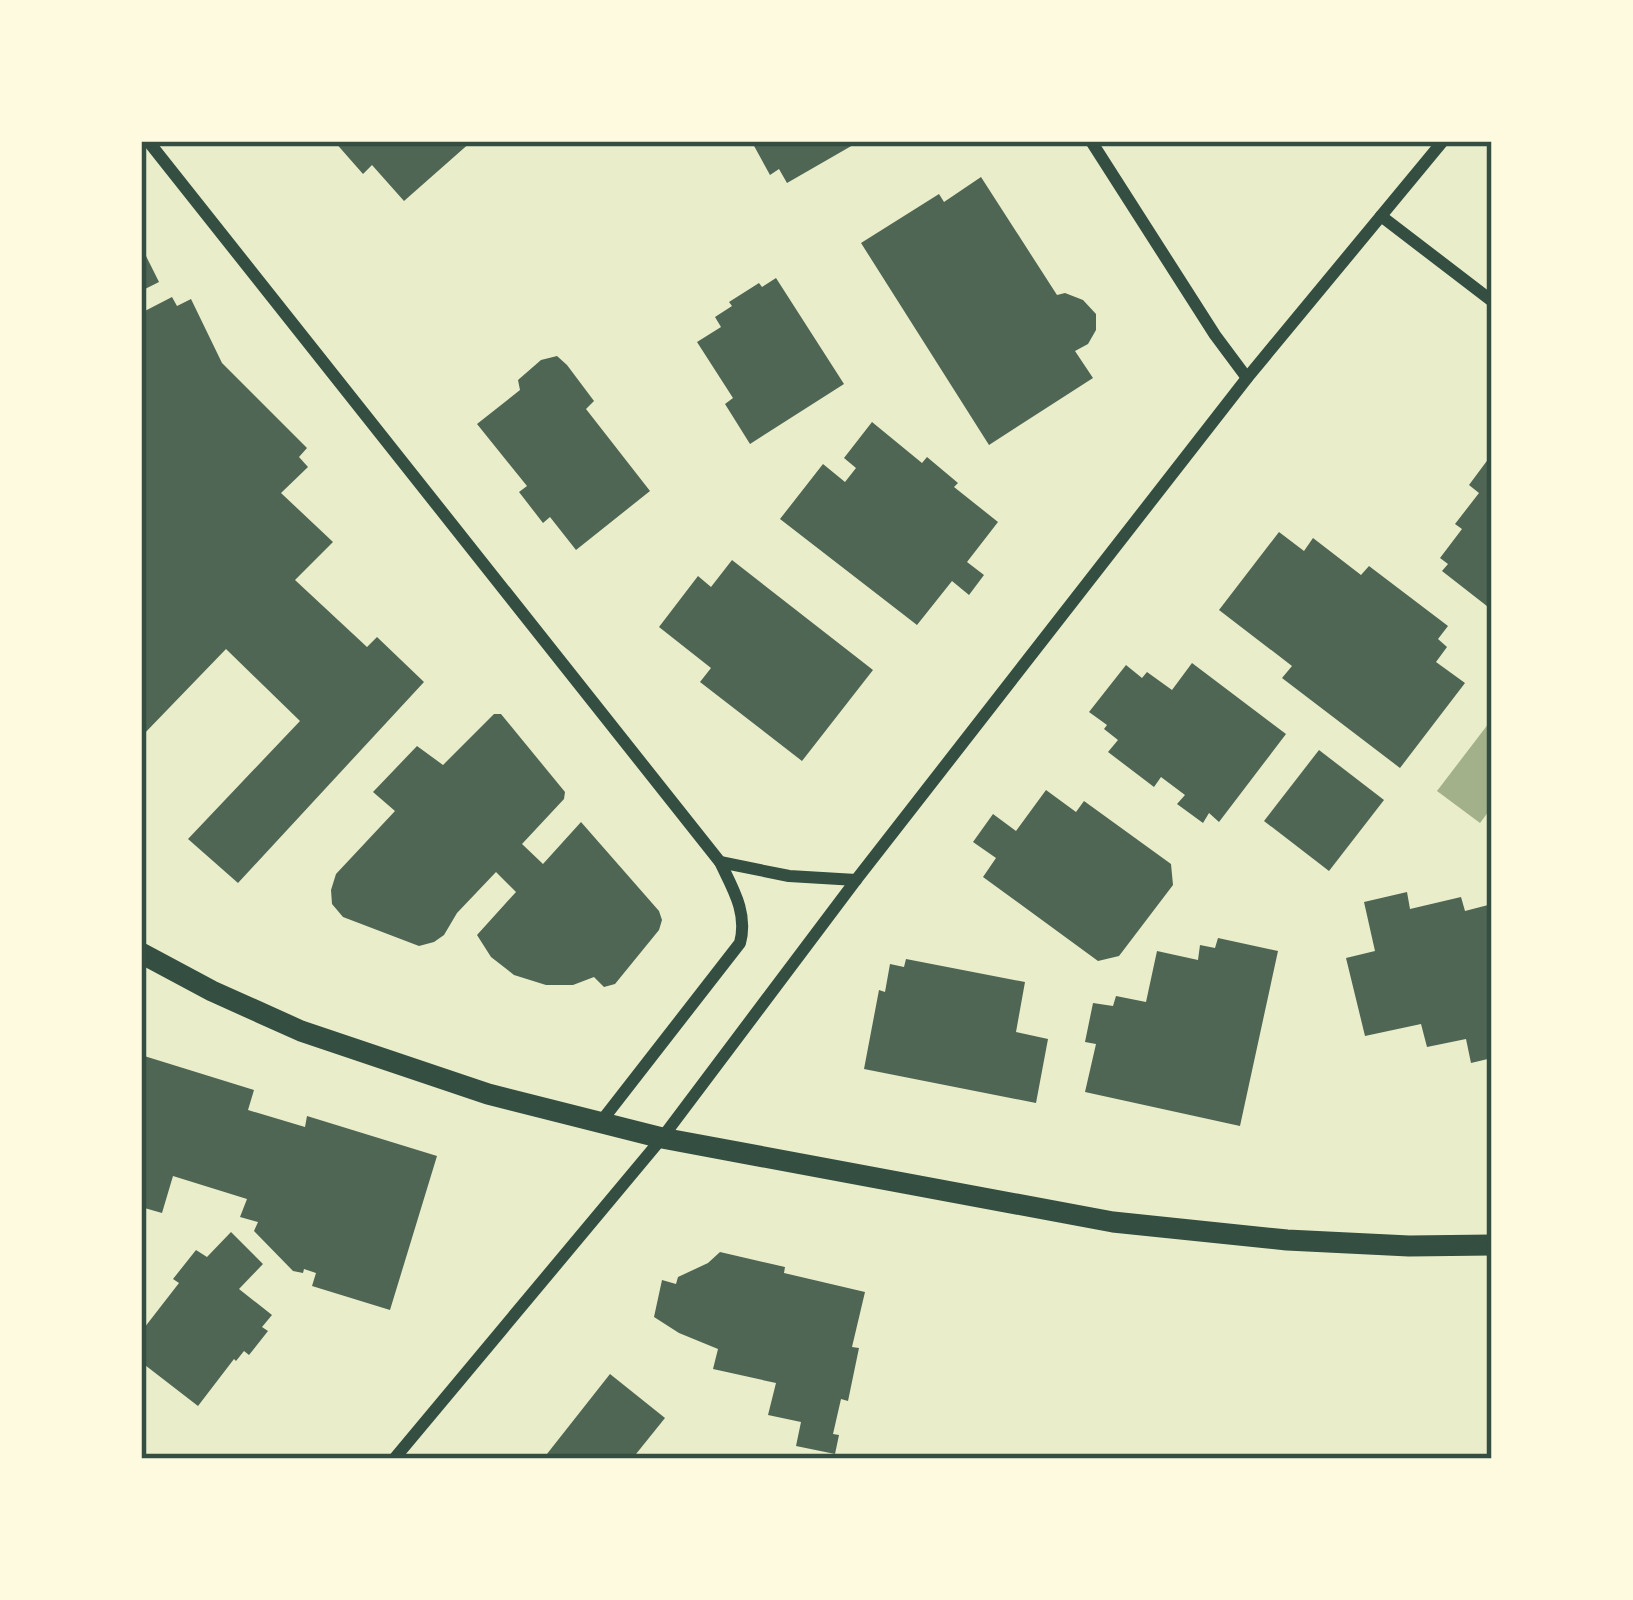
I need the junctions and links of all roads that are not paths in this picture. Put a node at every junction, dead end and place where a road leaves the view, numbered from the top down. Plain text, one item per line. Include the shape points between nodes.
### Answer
1 (148, 141) edge
2 (1091, 141) edge
3 (1443, 141) edge
4 (1381, 216) junction
5 (1492, 301) edge
6 (1247, 378) junction
7 (721, 862) junction
8 (856, 880) junction
9 (141, 952) edge
10 (600, 1124) junction
11 (662, 1138) junction
12 (1492, 1245) edge
13 (394, 1459) edge

1 - 7 street
2 - 6 street
3 - 4 street
4 - 5 street
4 - 6 street
6 - 8 street
7 - 8 street
7 - 10 street via 740,903 740,943
8 - 11 street
9 - 10 street via 301,1030
10 - 11 street
11 - 12 street via 1113,1222 1287,1240
11 - 13 street

